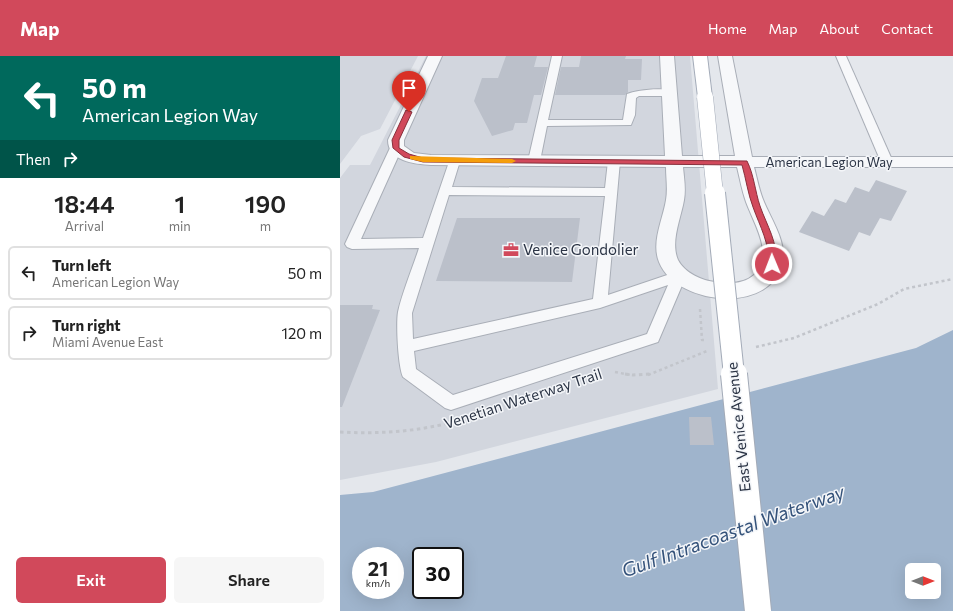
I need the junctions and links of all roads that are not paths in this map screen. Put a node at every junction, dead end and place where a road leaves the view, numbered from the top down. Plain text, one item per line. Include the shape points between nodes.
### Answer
1 (434, 56) edge
2 (557, 56) edge
3 (667, 56) edge
4 (700, 56) edge
5 (725, 56) edge
6 (841, 56) edge
7 (670, 93) junction
8 (543, 123) junction
9 (396, 148) junction
10 (454, 161) junction
11 (534, 161) junction
12 (614, 161) junction
13 (674, 161) junction
14 (745, 162) junction
15 (887, 162) junction
16 (953, 162) edge
17 (444, 191) junction
18 (610, 192) junction
19 (427, 243) junction
20 (679, 276) junction
21 (600, 303) junction
22 (406, 347) junction
23 (758, 611) edge

1 - 9 street via 398,133
2 - 8 lane
3 - 7 street
4 - 23 main road, East Venice Avenue, bridge
5 - 14 street
6 - 15 lane
7 - 8 lane via 638,93 632,96 627,123
7 - 13 street
8 - 11 lane
9 - 10 street, American Legion Way via 414,158
9 - 19 lane via 352,244
10 - 11 street, American Legion Way
10 - 17 lane
11 - 12 street, American Legion Way
12 - 13 street, American Legion Way
12 - 18 lane
13 - 14 street, American Legion Way
13 - 20 street via 676,201 666,239 666,251 669,262
14 - 15 street, American Legion Way
14 - 20 street via 756,206 772,248 773,259 768,273 756,285 733,291 703,288 690,284
15 - 16 street, American Legion Way
17 - 18 lane
17 - 19 lane
18 - 21 lane
19 - 22 lane via 405,314
20 - 21 lane
20 - 22 lane via 653,338 451,403 409,372
21 - 22 lane

